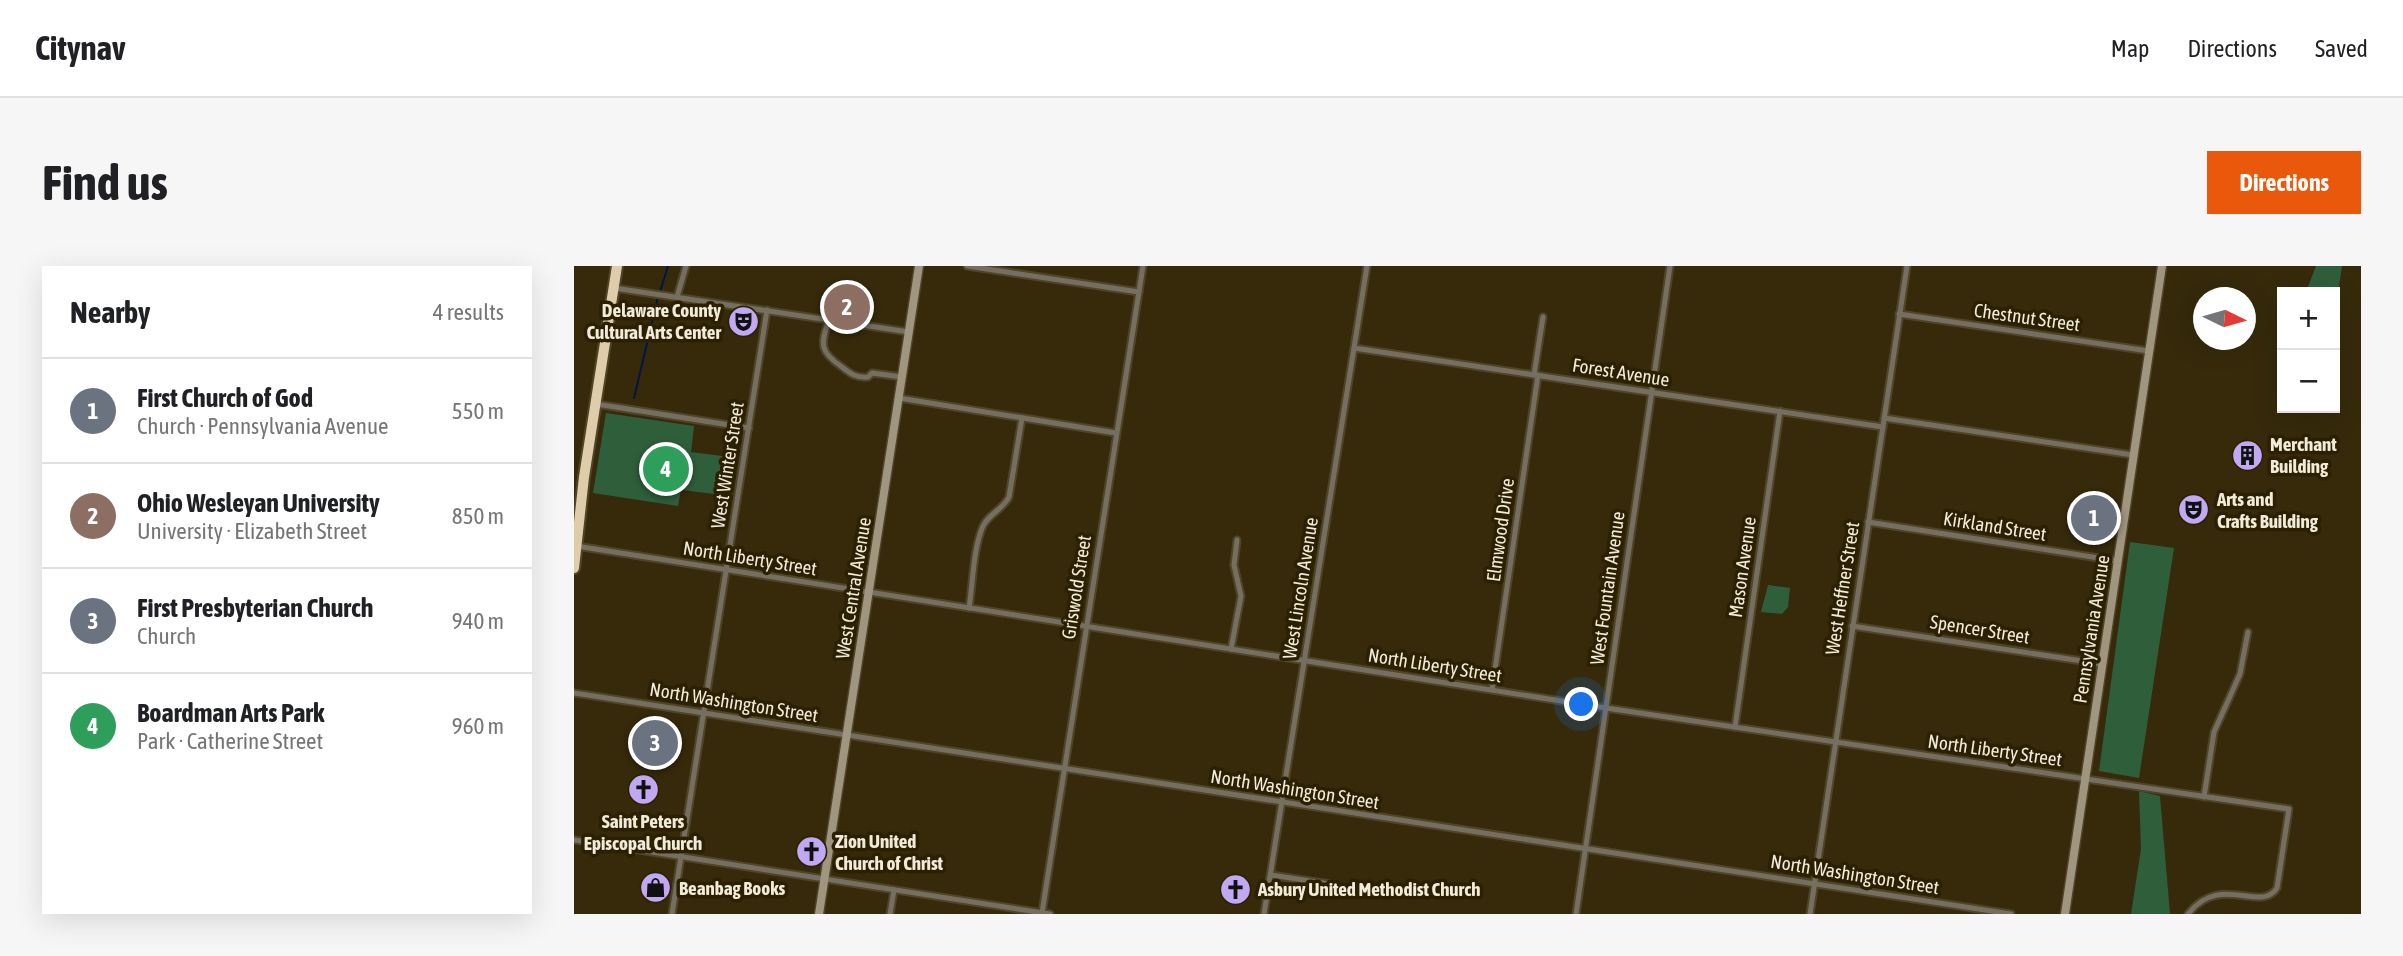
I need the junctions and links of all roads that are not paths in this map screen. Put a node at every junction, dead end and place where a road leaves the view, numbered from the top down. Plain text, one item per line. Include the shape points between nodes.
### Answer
1 (617, 266) edge
2 (686, 266) edge
3 (919, 266) edge
4 (967, 266) edge
5 (1143, 266) edge
6 (1367, 266) edge
7 (1670, 266) edge
8 (1907, 266) edge
9 (2162, 266) edge
10 (613, 288) junction
11 (1139, 292) junction
12 (677, 297) junction
13 (767, 310) junction
14 (1899, 314) junction
15 (1543, 317) dead end
16 (829, 320) junction
17 (909, 332) junction
18 (1354, 348) junction
19 (2149, 351) junction
20 (1536, 375) junction
21 (902, 377) junction
22 (1651, 392) junction
23 (899, 398) junction
24 (595, 403) junction
25 (1780, 411) junction
26 (1022, 418) junction
27 (1884, 418) junction
28 (1883, 427) junction
29 (749, 428) junction
30 (1116, 433) junction
31 (2133, 455) junction
32 (1868, 522) junction
33 (1237, 540) dead end
34 (575, 546) edge
35 (2118, 561) junction
36 (574, 568) edge
37 (726, 570) junction
38 (869, 592) junction
39 (970, 608) junction
40 (1086, 626) junction
41 (1852, 626) junction
42 (2248, 632) dead end
43 (1231, 649) junction
44 (1304, 661) junction
45 (2102, 664) junction
46 (1492, 690) junction
47 (574, 692) edge
48 (1606, 708) junction
49 (704, 713) junction
50 (1735, 727) junction
51 (846, 736) junction
52 (1835, 742) junction
53 (1064, 770) junction
54 (2085, 779) junction
55 (2204, 797) junction
56 (1282, 804) junction
57 (574, 840) edge
58 (1585, 850) junction
59 (681, 857) junction
60 (1271, 875) junction
61 (824, 879) junction
62 (1330, 884) dead end
63 (1815, 884) junction
64 (894, 890) junction
65 (1042, 913) edge
66 (672, 914) edge
67 (818, 914) edge
68 (890, 914) edge
69 (1050, 914) edge
70 (1264, 914) edge
71 (1576, 914) edge
72 (1810, 914) edge
73 (2011, 914) edge
74 (2065, 914) edge
75 (2188, 914) edge

1 - 10 highway
2 - 12 street
3 - 17 main road, West Central Avenue
4 - 11 street
5 - 11 street, Griswold Street
6 - 18 street, West Lincoln Avenue
7 - 22 street, West Fountain Avenue
8 - 14 street, West Heffner Street
9 - 19 main road, Pennsylvania Avenue
10 - 12 street
10 - 24 highway
11 - 30 street, Griswold Street
12 - 13 street
13 - 16 street
13 - 29 street, West Winter Street
14 - 19 street, Chestnut Street
14 - 27 street, West Heffner Street
15 - 20 street, Elmwood Drive
16 - 17 street
16 - 21 street via 823,346 829,359 855,377 872,373
17 - 21 main road, West Central Avenue
18 - 20 street, Forest Avenue
18 - 44 street, West Lincoln Avenue
19 - 31 main road, Pennsylvania Avenue
20 - 22 street, Forest Avenue
20 - 46 street, Elmwood Drive
21 - 23 main road, West Central Avenue
22 - 25 street, Forest Avenue
22 - 48 street, West Fountain Avenue
23 - 26 street
23 - 38 main road, West Central Avenue
24 - 29 street
24 - 34 highway
25 - 28 street, Forest Avenue
25 - 50 street, Mason Avenue
26 - 30 street
26 - 39 street via 1009,497 981,532
27 - 28 street, West Heffner Street
27 - 31 street
28 - 32 street, West Heffner Street
29 - 37 street, West Winter Street
30 - 40 street, Griswold Street
31 - 35 main road, Pennsylvania Avenue
32 - 35 street, Kirkland Street
32 - 41 street, West Heffner Street
33 - 43 street via 1234,565 1241,596
34 - 36 highway
34 - 37 street, North Liberty Street
35 - 45 main road, Pennsylvania Avenue
37 - 38 street, North Liberty Street
37 - 49 street, West Winter Street
38 - 39 street, North Liberty Street
38 - 51 main road, West Central Avenue
39 - 40 street, North Liberty Street
40 - 43 street, North Liberty Street
40 - 53 street, Griswold Street
41 - 45 street, Spencer Street
41 - 52 street, West Heffner Street
42 - 55 street via 2240,674 2214,732
43 - 44 street, North Liberty Street
44 - 46 street, North Liberty Street
44 - 56 street, West Lincoln Avenue
45 - 54 main road, Pennsylvania Avenue
46 - 48 street, North Liberty Street
47 - 49 street, North Washington Street
48 - 50 street, North Liberty Street
48 - 58 street, West Fountain Avenue
49 - 51 street, North Washington Street
49 - 59 street, West Winter Street
50 - 52 street, North Liberty Street
51 - 53 street, North Washington Street
51 - 61 main road, West Central Avenue
52 - 54 street, North Liberty Street
52 - 63 street, West Heffner Street
53 - 56 street, North Washington Street
53 - 65 street, Griswold Street
54 - 55 street, North Liberty Street
54 - 74 main road, Pennsylvania Avenue
55 - 75 street, North Liberty Street via 2289,809 2277,888 2271,896 2261,900 2216,894
56 - 58 street, North Washington Street
56 - 60 street, West Lincoln Avenue
57 - 59 street
58 - 63 street, North Washington Street
58 - 71 street, West Fountain Avenue
59 - 61 street
59 - 66 street, West Winter Street
60 - 62 street
60 - 70 street, West Lincoln Avenue
61 - 64 street
61 - 67 main road, West Central Avenue
63 - 72 street, West Heffner Street
63 - 73 street, North Washington Street
64 - 65 street
64 - 68 street
65 - 69 street

